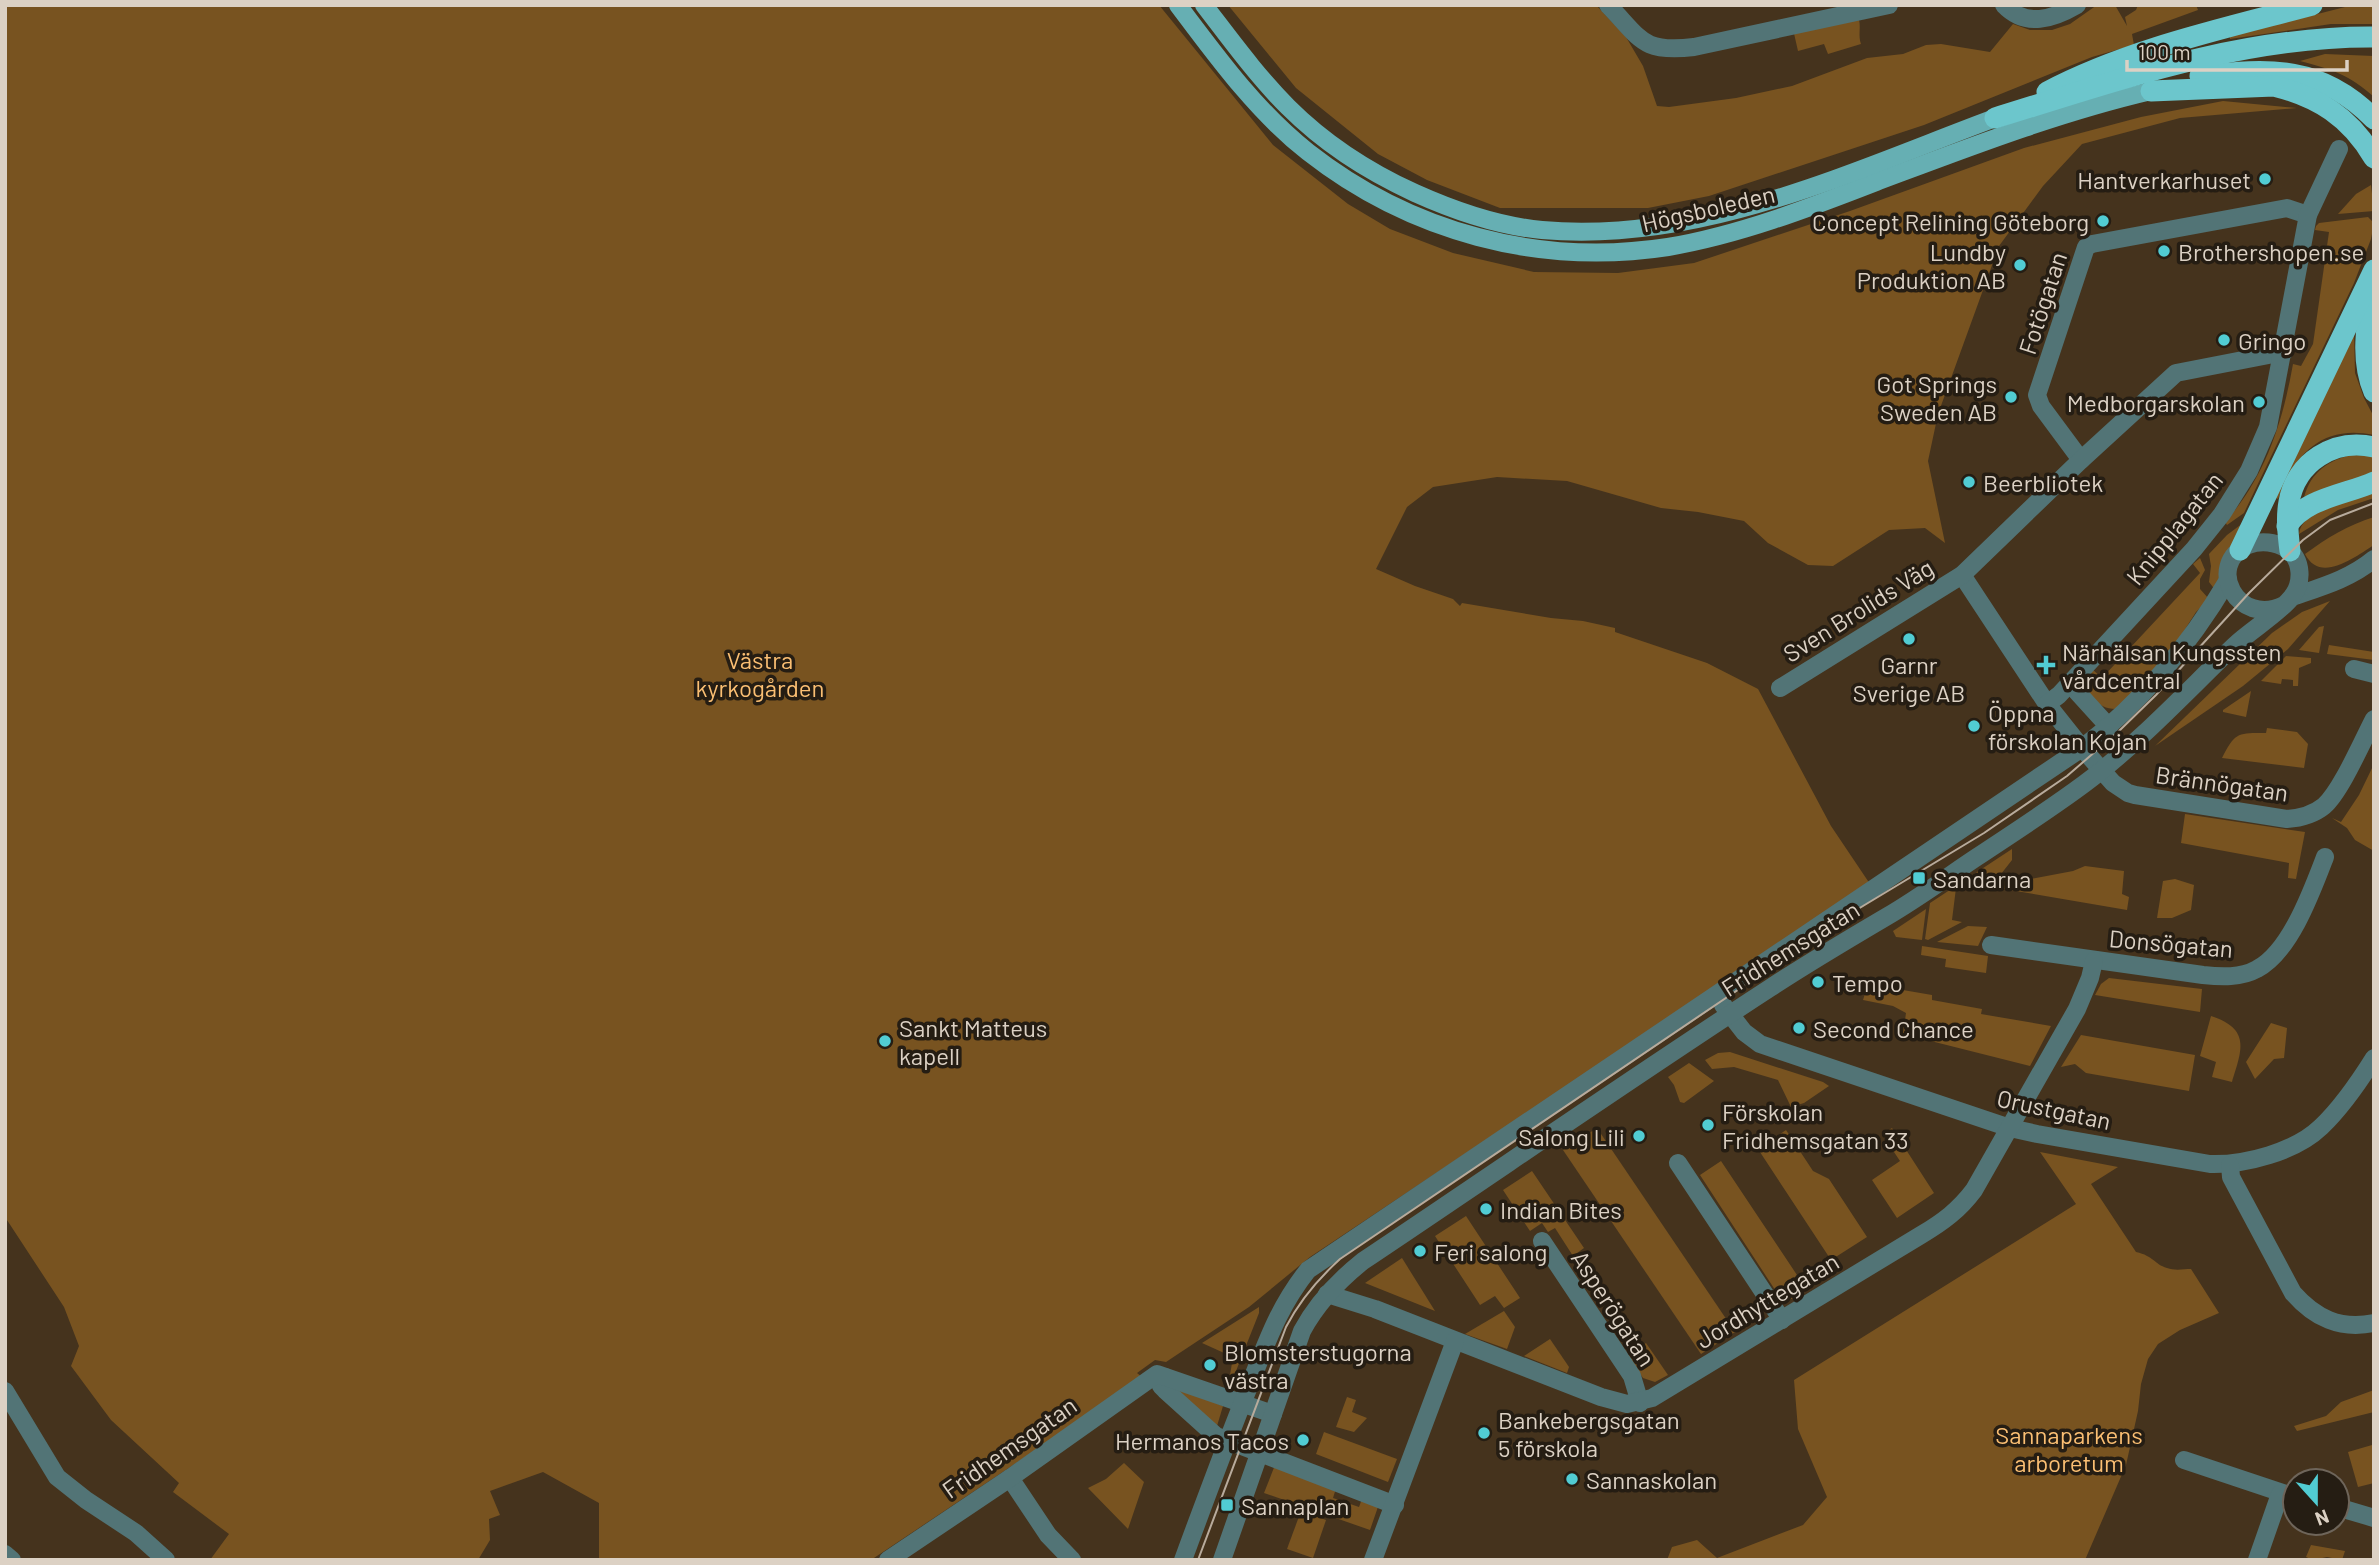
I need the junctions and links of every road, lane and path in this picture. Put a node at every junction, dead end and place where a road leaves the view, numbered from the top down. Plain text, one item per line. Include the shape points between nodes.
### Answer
1 (1178, 5) edge
2 (1204, 5) edge
3 (1608, 5) edge
4 (1889, 5) edge
5 (2004, 5) edge
6 (2312, 5) edge
7 (2071, 6) edge
8 (2374, 37) edge
9 (2151, 91) junction
10 (1995, 118) junction
11 (2374, 119) edge
12 (2339, 149) dead end
13 (2374, 158) edge
14 (2308, 215) junction
15 (2374, 270) edge
16 (2374, 281) edge
17 (2284, 352) junction
18 (2374, 392) edge
19 (2374, 447) edge
20 (2081, 460) junction
21 (2374, 482) edge
22 (2287, 526) junction
23 (2240, 550) junction
24 (2294, 559) junction
25 (2374, 559) edge
26 (1962, 575) junction
27 (2228, 580) junction
28 (2288, 601) junction
29 (2354, 669) dead end
30 (2374, 674) edge
31 (2069, 683) junction
32 (1780, 688) dead end
33 (2047, 704) junction
34 (2374, 719) edge
35 (2109, 727) junction
36 (2082, 748) junction
37 (2101, 771) junction
38 (2325, 857) dead end
39 (1991, 946) dead end
40 (2094, 961) junction
41 (1714, 994) junction
42 (1729, 1014) junction
43 (2374, 1058) edge
44 (2010, 1128) junction
45 (1678, 1163) dead end
46 (2230, 1165) junction
47 (1542, 1241) dead end
48 (1327, 1294) junction
49 (1782, 1320) junction
50 (2374, 1323) edge
51 (1455, 1341) junction
52 (1161, 1376) junction
53 (5, 1391) edge
54 (1242, 1402) junction
55 (1640, 1403) junction
56 (1273, 1414) junction
57 (1227, 1440) junction
58 (1261, 1452) junction
59 (2185, 1460) dead end
60 (1010, 1478) junction
61 (2281, 1494) edge
62 (1395, 1505) junction
63 (2281, 1510) edge
64 (2351, 1511) edge
65 (2374, 1518) edge
66 (5, 1554) edge
67 (12, 1560) edge
68 (166, 1560) edge
69 (888, 1560) edge
70 (1072, 1560) edge
71 (1183, 1560) edge
72 (1222, 1560) edge
73 (1373, 1560) edge
74 (2257, 1560) edge

1 - 9 main road, Högsboleden via 1255,102 1341,176 1411,215 1488,241 1533,249 1616,251 1689,242 1797,212 2063,114
2 - 10 main road, Högsboleden via 1289,108 1361,164 1443,205 1540,230 1626,230 1697,221 1806,188
3 - 4 street via 1647,45 1664,49 1694,47
5 - 7 street via 2031,19 2052,17
6 - 10 highway via 2177,41 2082,73
8 - 10 highway via 2256,46 2136,74
9 - 11 highway via 2198,76 2276,71 2319,80
9 - 13 highway via 2274,86 2293,91 2342,117
12 - 14 street, Knipplagatan
14 - 17 street, Knipplagatan
14 - 20 street, Fotögatan via 2287,208 2083,251 2037,395
15 - 23 highway
16 - 18 highway via 2365,353
17 - 20 street, Sven Brolids Väg via 2176,373
17 - 31 street, Knipplagatan via 2268,427 2249,471 2222,513 2137,613
19 - 22 highway via 2348,444 2314,458 2291,492
20 - 26 street, Sven Brolids Väg
21 - 22 highway via 2309,505
22 - 24 highway
23 - 24 street via 2266,542
23 - 27 street, Fridhemsgatan via 2231,561
24 - 25 street via 2316,575
24 - 28 street via 2298,584
25 - 28 street via 2337,581
26 - 32 street, Sven Brolids Väg
26 - 33 street, Brännögatan
27 - 28 street via 2235,596 2252,609 2269,610
27 - 35 street, Fridhemsgatan via 2178,655
28 - 37 street, Fridhemsgatan
29 - 30 street
31 - 33 street, Knipplagatan
31 - 35 street
33 - 36 street, Brännögatan
34 - 37 street, Brännögatan via 2331,798 2300,818 2128,793
35 - 36 street, Fridhemsgatan
36 - 37 street, Brännögatan
36 - 41 street, Fridhemsgatan
37 - 42 street, Fridhemsgatan via 1927,891
38 - 40 street, Donsögatan via 2280,950 2256,970 2218,976
39 - 40 street, Donsögatan
40 - 44 street, Jordhyttegatan via 2077,1009
41 - 42 street, Orustgatan
41 - 54 street, Fridhemsgatan via 1308,1270 1277,1315
42 - 44 street, Orustgatan via 1760,1044
42 - 48 street, Fridhemsgatan via 1363,1261
43 - 46 street, Orustgatan via 2360,1081 2310,1136 2261,1158
44 - 46 street, Orustgatan
44 - 49 street, Jordhyttegatan via 1974,1190 1950,1217
45 - 49 street
46 - 50 street via 2231,1177 2293,1293 2319,1317 2332,1322 2347,1326
47 - 55 street, Asperögatan via 1632,1376
48 - 51 street
48 - 56 street, Fridhemsgatan via 1310,1317
49 - 55 street, Jordhyttegatan
51 - 55 street via 1601,1397
51 - 62 street
52 - 54 street
52 - 57 street via 1165,1390 1212,1434
52 - 60 street, Fridhemsgatan
53 - 68 street via 57,1477
54 - 56 street
54 - 57 street, Fridhemsgatan
56 - 58 street, Fridhemsgatan
57 - 58 street
57 - 71 street, Fridhemsgatan
58 - 62 street
58 - 72 street, Fridhemsgatan
59 - 61 street
60 - 69 street, Fridhemsgatan
60 - 70 street via 1048,1535
62 - 73 street
63 - 74 street
64 - 65 street
66 - 67 street

